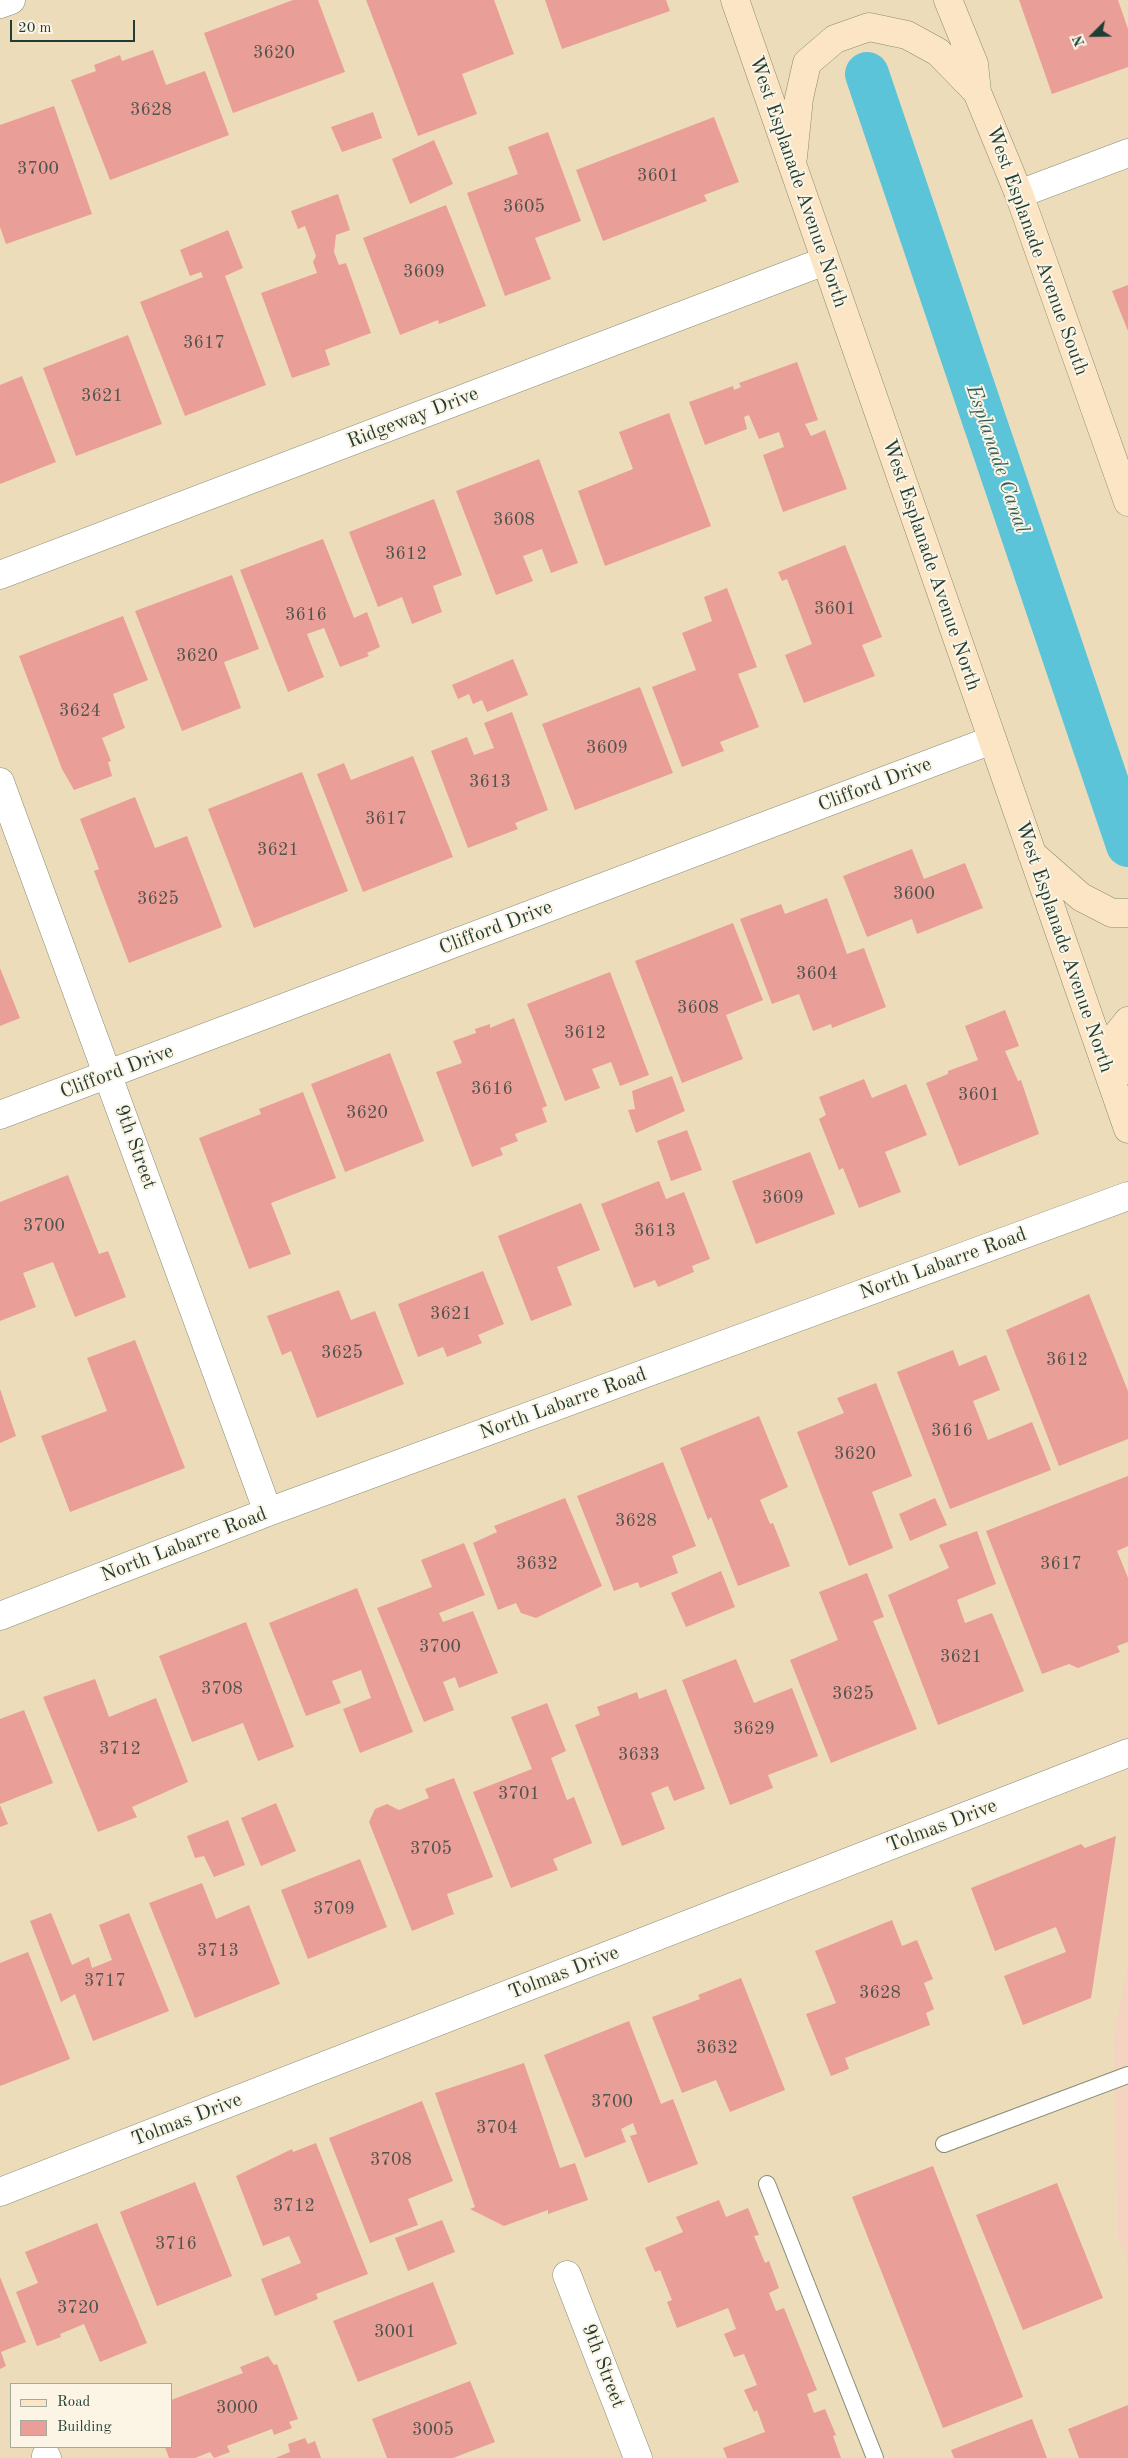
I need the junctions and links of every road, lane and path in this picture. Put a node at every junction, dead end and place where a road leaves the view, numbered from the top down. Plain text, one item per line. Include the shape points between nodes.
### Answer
1 (11, 0) edge
2 (735, 0) edge
3 (948, 0) edge
4 (0, 4) edge
5 (977, 92) junction
6 (1128, 153) edge
7 (792, 165) junction
8 (1019, 194) junction
9 (825, 261) junction
10 (1128, 502) edge
11 (0, 575) edge
12 (992, 740) junction
13 (0, 782) edge
14 (1030, 853) junction
15 (1128, 913) edge
16 (1128, 1021) edge
17 (109, 1075) junction
18 (1117, 1097) junction
19 (0, 1115) edge
20 (1128, 1129) edge
21 (1128, 1196) edge
22 (268, 1512) junction
23 (0, 1616) edge
24 (1128, 1754) edge
25 (1128, 2075) edge
26 (944, 2144) dead end
27 (768, 2184) dead end
28 (0, 2192) edge
29 (568, 2275) dead end
30 (638, 2458) edge
31 (875, 2458) edge

1 - 4 street
2 - 7 main road, West Esplanade Avenue North
3 - 5 main road, West Esplanade Avenue South via 974,64
5 - 7 main road via 938,52 907,35 869,27 835,39 807,63 799,98
5 - 8 main road, West Esplanade Avenue South
6 - 8 street
7 - 9 main road, West Esplanade Avenue North
8 - 10 main road, West Esplanade Avenue South
9 - 11 street, Ridgeway Drive
9 - 12 main road, West Esplanade Avenue North
12 - 14 main road, West Esplanade Avenue North
12 - 17 street, Clifford Drive
13 - 17 street, 9th Street
14 - 15 main road via 1081,897 1112,913
14 - 18 main road, West Esplanade Avenue North
16 - 18 main road via 1116,1036
17 - 19 street, Clifford Drive
17 - 22 street, 9th Street
18 - 20 main road, West Esplanade Avenue North
21 - 22 street, North Labarre Road
22 - 23 street, North Labarre Road
24 - 28 street, Tolmas Drive
25 - 26 lane
27 - 31 lane
29 - 30 street, 9th Street

